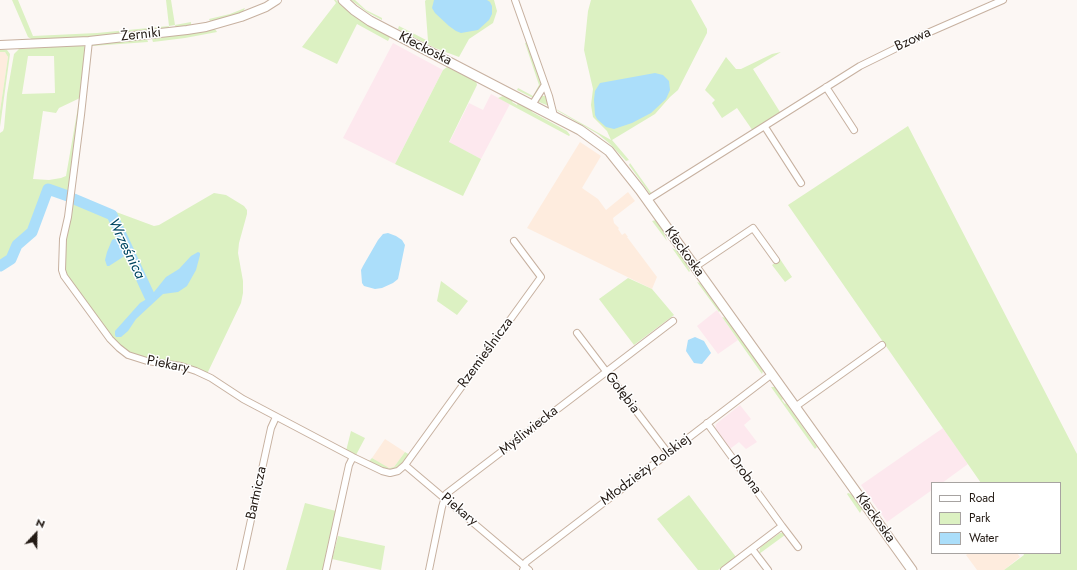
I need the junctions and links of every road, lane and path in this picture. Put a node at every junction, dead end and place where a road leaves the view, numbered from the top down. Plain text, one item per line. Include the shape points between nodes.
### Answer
1 (277, 0) edge
2 (343, 0) edge
3 (515, 0) edge
4 (1003, 0) edge
5 (89, 41) junction
6 (0, 45) edge
7 (544, 86) junction
8 (826, 87) junction
9 (532, 105) junction
10 (554, 116) junction
11 (765, 127) junction
12 (854, 130) dead end
13 (801, 183) dead end
14 (647, 200) junction
15 (514, 241) dead end
16 (776, 260) dead end
17 (695, 267) junction
18 (673, 321) dead end
19 (577, 333) dead end
20 (882, 345) dead end
21 (606, 372) junction
22 (772, 374) junction
23 (795, 407) junction
24 (276, 417) junction
25 (707, 423) junction
26 (668, 453) junction
27 (353, 457) junction
28 (405, 465) junction
29 (444, 498) junction
30 (782, 526) junction
31 (798, 547) dead end
32 (752, 549) junction
33 (523, 568) edge
34 (240, 570) edge
35 (326, 570) edge
36 (429, 570) edge
37 (529, 570) edge
38 (724, 570) edge
39 (768, 570) edge
40 (912, 570) edge

1 - 5 street, Żerniki via 247,15 206,27
2 - 9 main road, Kłeckoska via 370,21
3 - 7 street
4 - 8 street, Bzowa via 923,35 860,66
5 - 6 street, Żerniki
5 - 24 street, Piekary via 69,209 63,239 61,262 64,276 110,339 128,355 196,371
7 - 9 street
7 - 10 street
8 - 11 street, Bzowa
8 - 12 street
9 - 10 main road, Kłeckoska
10 - 14 main road, Kłeckoska via 605,147
11 - 13 street
11 - 14 street, Bzowa
14 - 17 main road, Kłeckoska
15 - 28 street, Rzemieślnicza via 541,277
16 - 17 street via 753,228
17 - 22 main road, Kłeckoska
18 - 21 street, Myśliwiecka
19 - 21 street, Gołębia
20 - 23 street
21 - 26 street, Gołębia
21 - 29 street, Myśliwiecka
22 - 23 main road, Kłeckoska
22 - 25 street, Młodzieży Polskiej
23 - 40 main road, Kłeckoska
24 - 27 street, Piekary
24 - 34 street, Bartnicza via 271,428
25 - 26 street, Młodzieży Polskiej
25 - 30 street, Drobna
26 - 33 street, Młodzieży Polskiej via 526,562
27 - 28 street, Piekary via 390,473
27 - 35 street
28 - 29 street, Piekary
29 - 33 street, Piekary
29 - 36 street
30 - 31 street, Drobna
30 - 32 street
32 - 38 street
32 - 39 street
33 - 37 street, Piekary

